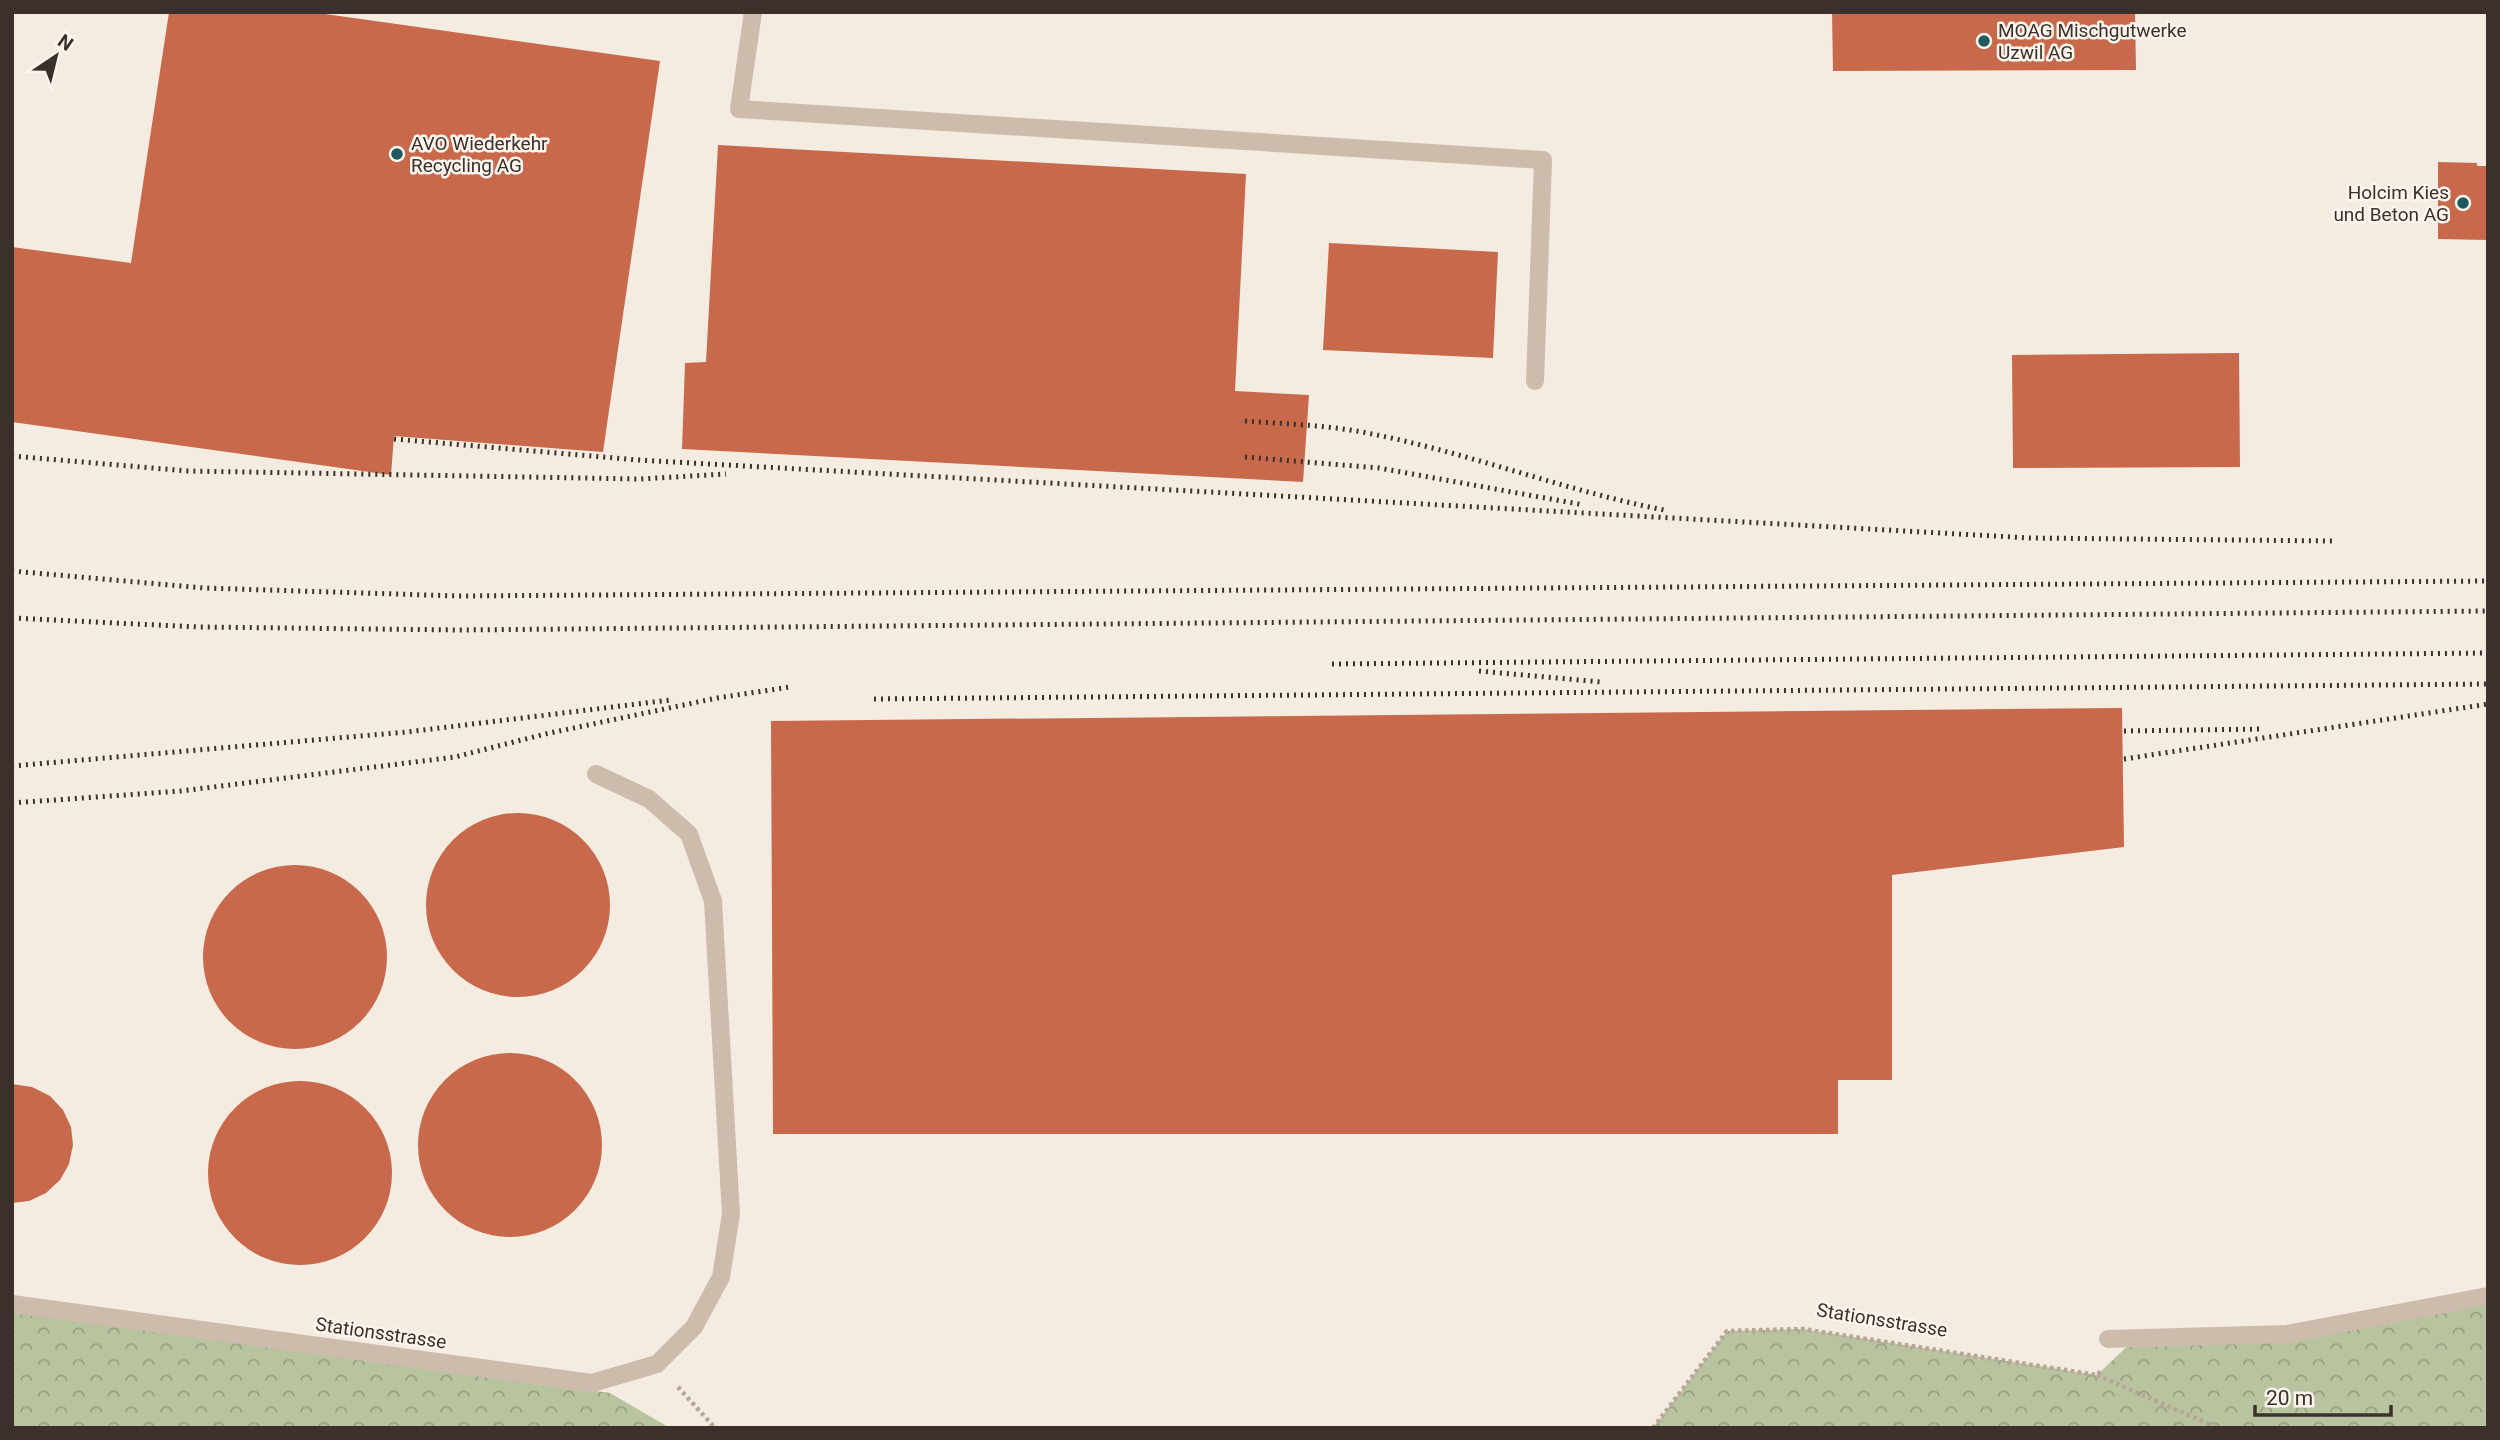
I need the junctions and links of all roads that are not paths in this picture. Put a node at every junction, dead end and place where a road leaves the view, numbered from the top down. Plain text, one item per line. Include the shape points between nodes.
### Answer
1 (753, 12) edge
2 (1535, 381) dead end
3 (596, 774) dead end
4 (2488, 1296) edge
5 (12, 1304) edge
6 (2108, 1339) dead end

1 - 2 lane via 739,109 1543,160
3 - 5 lane, Stationsstrasse via 649,799 689,834 713,901 731,1214 721,1277 694,1327 657,1364 592,1383
4 - 6 lane via 2287,1334

